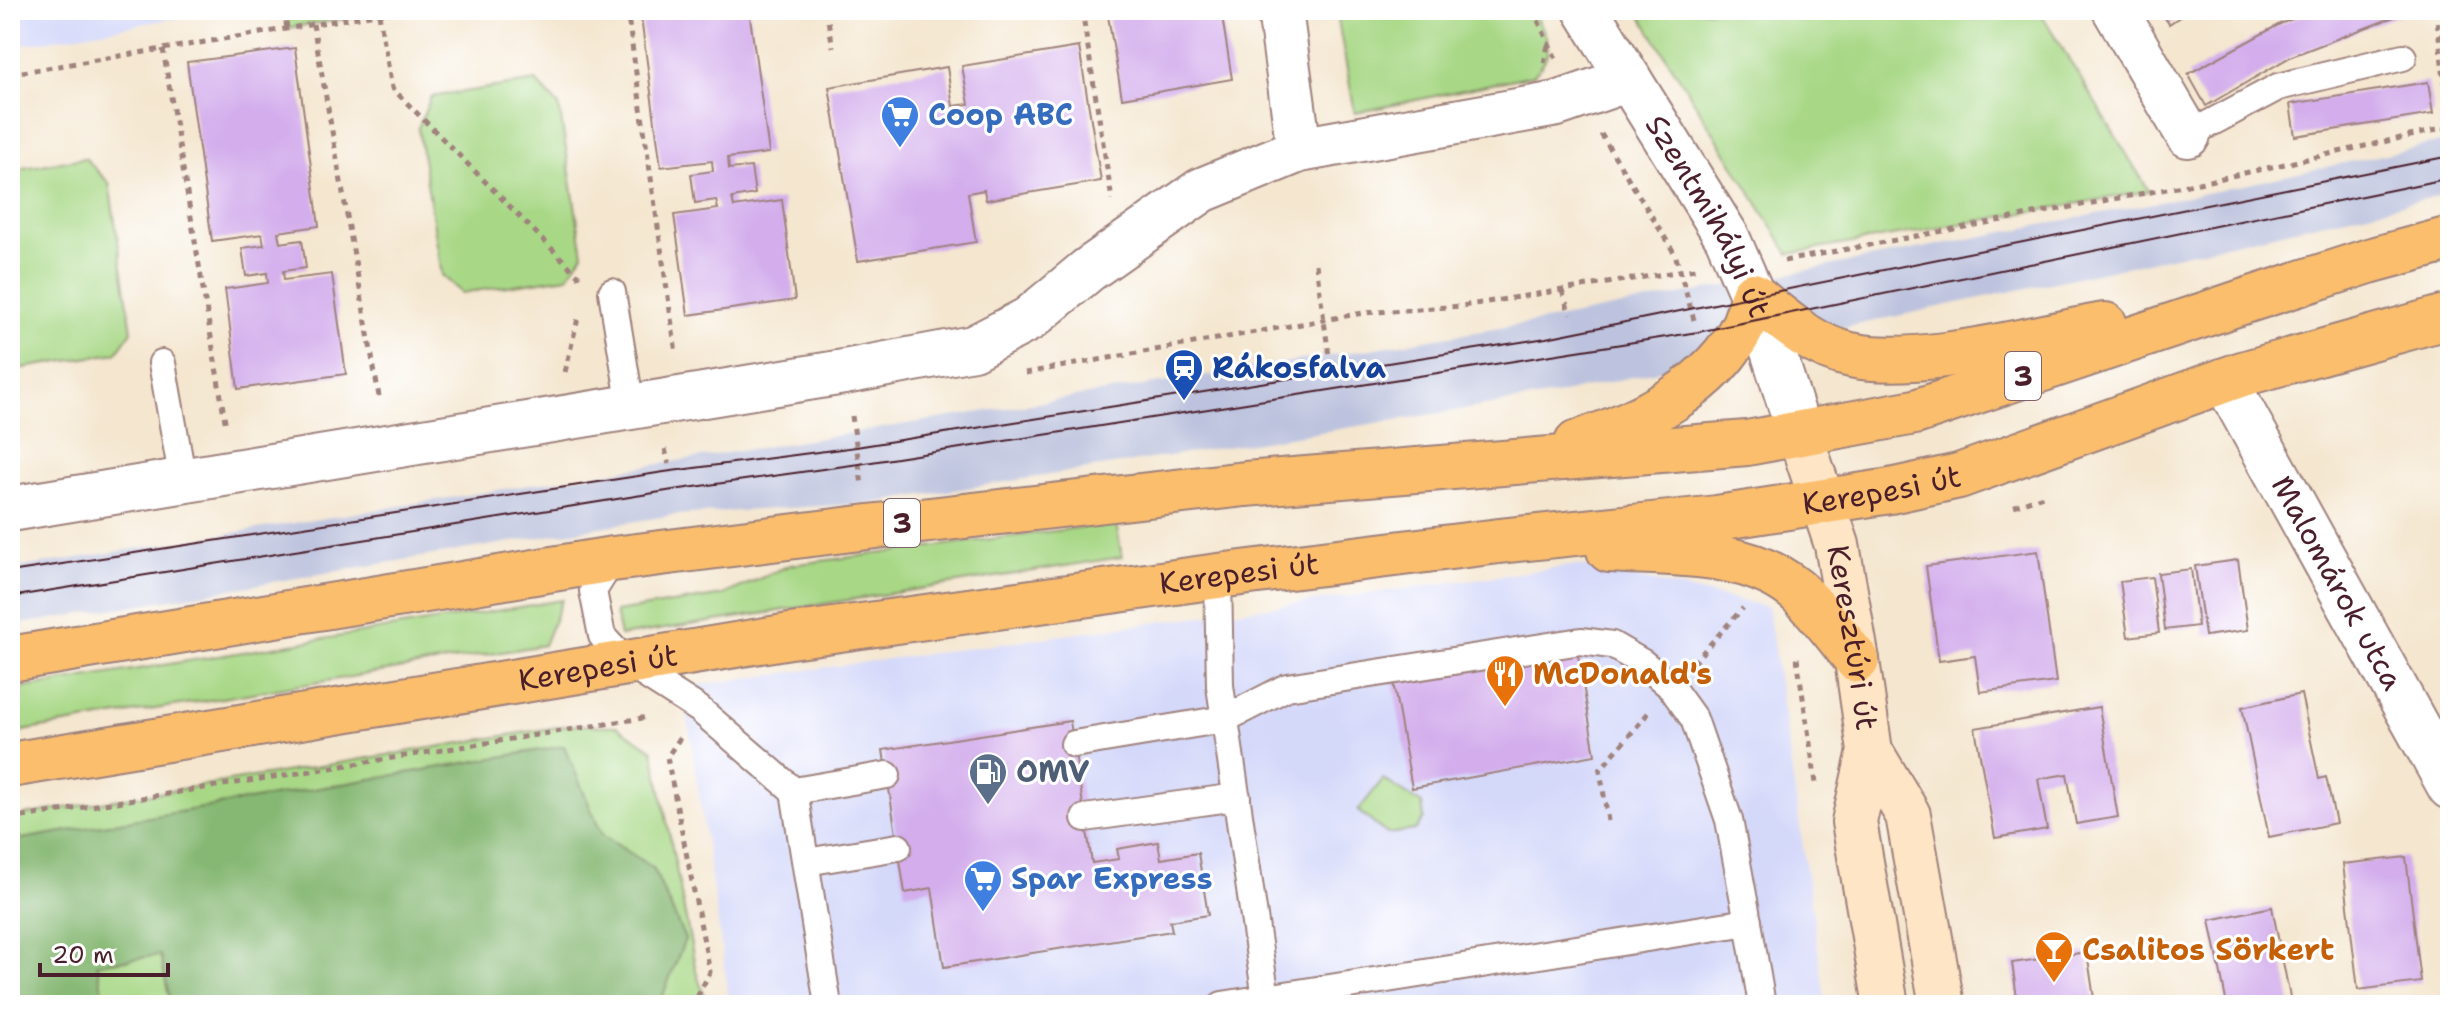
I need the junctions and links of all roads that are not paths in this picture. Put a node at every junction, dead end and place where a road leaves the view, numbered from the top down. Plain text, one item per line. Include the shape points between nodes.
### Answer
1 (1280, 10) edge
2 (1586, 10) edge
3 (2115, 10) edge
4 (2403, 57) dead end
5 (1629, 79) junction
6 (2188, 135) joint
7 (1299, 150) junction
8 (2450, 239) edge
9 (1746, 280) junction
10 (612, 292) dead end
11 (2242, 302) junction
12 (2450, 316) edge
13 (162, 363) dead end
14 (2225, 380) junction
15 (631, 407) junction
16 (1800, 435) junction
17 (1524, 461) junction
18 (183, 481) junction
19 (1823, 502) junction
20 (10, 509) edge
21 (1499, 541) junction
22 (613, 559) junction
23 (1218, 576) junction
24 (10, 659) edge
25 (1857, 660) junction
26 (627, 663) junction
27 (1225, 719) junction
28 (1074, 744) dead end
29 (1870, 751) junction
30 (10, 765) edge
31 (887, 775) dead end
32 (2450, 787) edge
33 (794, 791) junction
34 (1237, 797) junction
35 (1085, 818) dead end
36 (898, 847) dead end
37 (806, 862) junction
38 (1748, 922) junction
39 (1266, 998) junction
40 (828, 1005) edge
41 (1222, 1005) edge
42 (1762, 1005) edge
43 (1886, 1005) edge
44 (1942, 1005) edge

1 - 7 street
2 - 5 street, Szentmihályi út
3 - 6 street
4 - 6 lane via 2278,87
5 - 7 street via 1557,104
5 - 9 street, Szentmihályi út via 1727,237
7 - 15 street via 1202,190 1088,270 1029,319 973,348
8 - 11 main road, 3
9 - 11 main road via 1819,343 1851,355 1893,358 1971,350
9 - 16 street, Szentmihályi út
9 - 17 main road via 1744,324 1707,375 1608,433
10 - 15 lane
11 - 16 main road, 3 via 1915,412
12 - 14 main road, Kerepesi út / 3
13 - 18 lane
14 - 19 main road, Kerepesi út / 3 via 1959,476
14 - 32 street, Malomárok utca
15 - 18 street
16 - 17 main road, 3
16 - 19 main road, Keresztúri út
17 - 22 main road, 3 via 1245,484
18 - 20 street
19 - 21 main road, Kerepesi út / 3
19 - 25 main road, Keresztúri út via 1837,545
21 - 23 main road, Kerepesi út / 3
21 - 25 main road via 1723,559 1767,571 1797,590
22 - 24 main road, 3
22 - 26 lane via 593,591 602,636
23 - 26 main road, Kerepesi út / 3
23 - 27 lane
25 - 29 main road, Keresztúri út
26 - 30 main road, Kerepesi út / 3
26 - 33 lane via 699,709
27 - 28 lane
27 - 34 lane
27 - 38 lane via 1287,687 1581,641 1612,645 1671,687 1694,719 1729,820
29 - 43 main road, Keresztúri út via 1854,822
29 - 44 main road, Keresztúri út via 1908,815
31 - 33 lane
33 - 37 lane
34 - 35 lane
34 - 39 lane
36 - 37 lane
37 - 40 lane
38 - 39 lane
38 - 42 lane
39 - 41 lane

